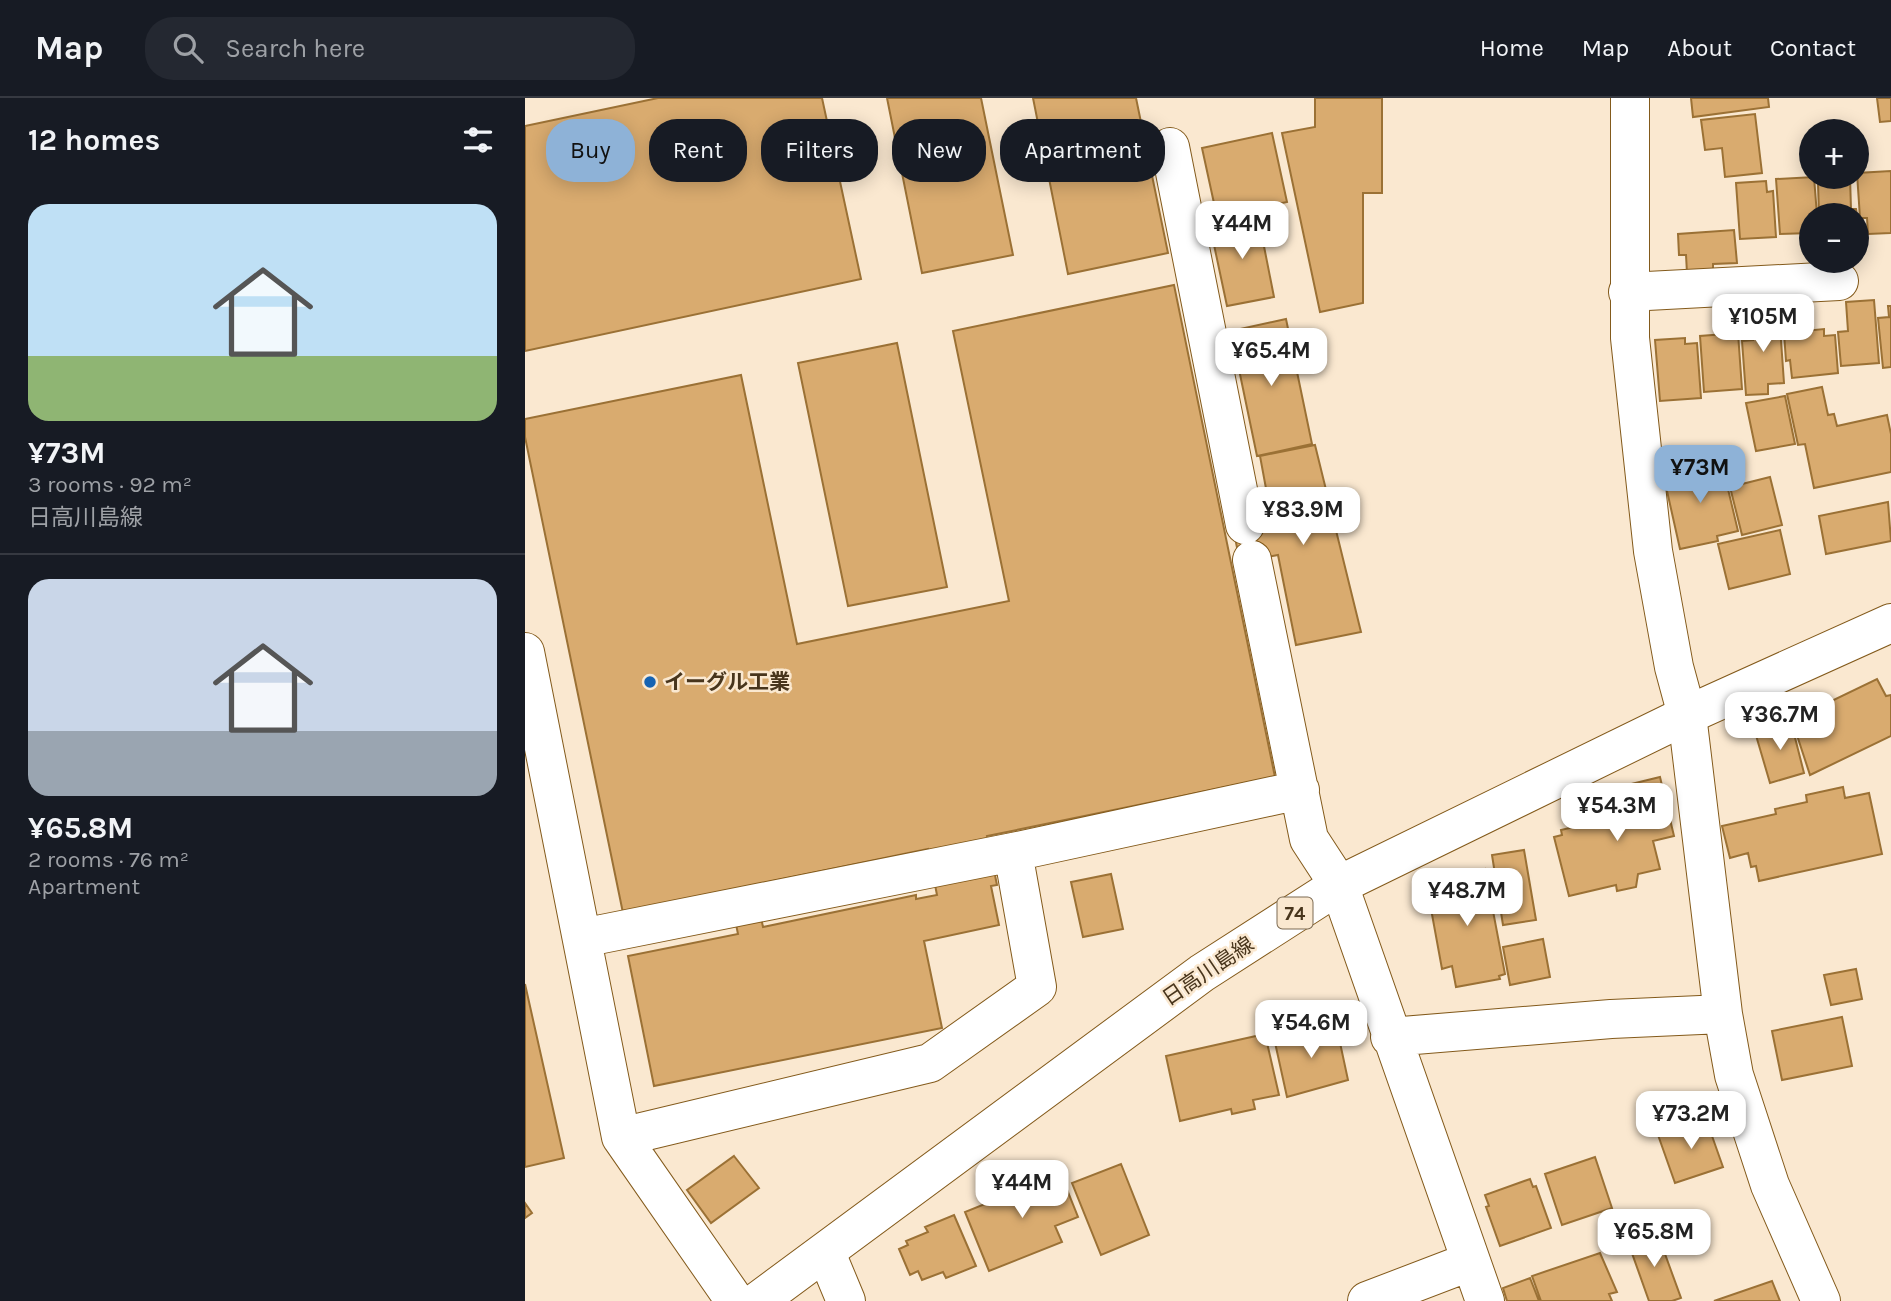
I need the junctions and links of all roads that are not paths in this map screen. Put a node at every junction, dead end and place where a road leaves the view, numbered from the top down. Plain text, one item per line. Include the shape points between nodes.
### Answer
1 (1630, 98) edge
2 (1170, 146) dead end
3 (1839, 281) dead end
4 (1628, 292) junction
5 (1891, 623) edge
6 (525, 652) edge
7 (1687, 715) junction
8 (1300, 790) junction
9 (1013, 852) junction
10 (1339, 885) junction
11 (582, 938) junction
12 (1724, 1014) junction
13 (1390, 1037) junction
14 (621, 1137) junction
15 (826, 1252) junction
16 (1469, 1262) junction
17 (735, 1301) edge
18 (758, 1301) edge
19 (846, 1301) edge
20 (1367, 1301) edge
21 (1485, 1301) edge
22 (1821, 1301) edge

1 - 4 street
2 - 8 street
3 - 4 street
4 - 7 street via 1653,551
5 - 7 street, 日高川島線 / 74
6 - 11 street
7 - 10 street, 日高川島線 / 74
7 - 12 street
8 - 9 street
8 - 10 street via 1309,839
9 - 11 street
9 - 14 street via 1037,987 930,1063
10 - 13 street
10 - 15 street, 日高川島線 / 74 via 1202,973
11 - 14 street
12 - 13 street
12 - 22 street via 1734,1075 1770,1185
13 - 16 street
14 - 17 street
15 - 18 street, 日高川島線 / 74
15 - 19 street
16 - 20 street
16 - 21 street

